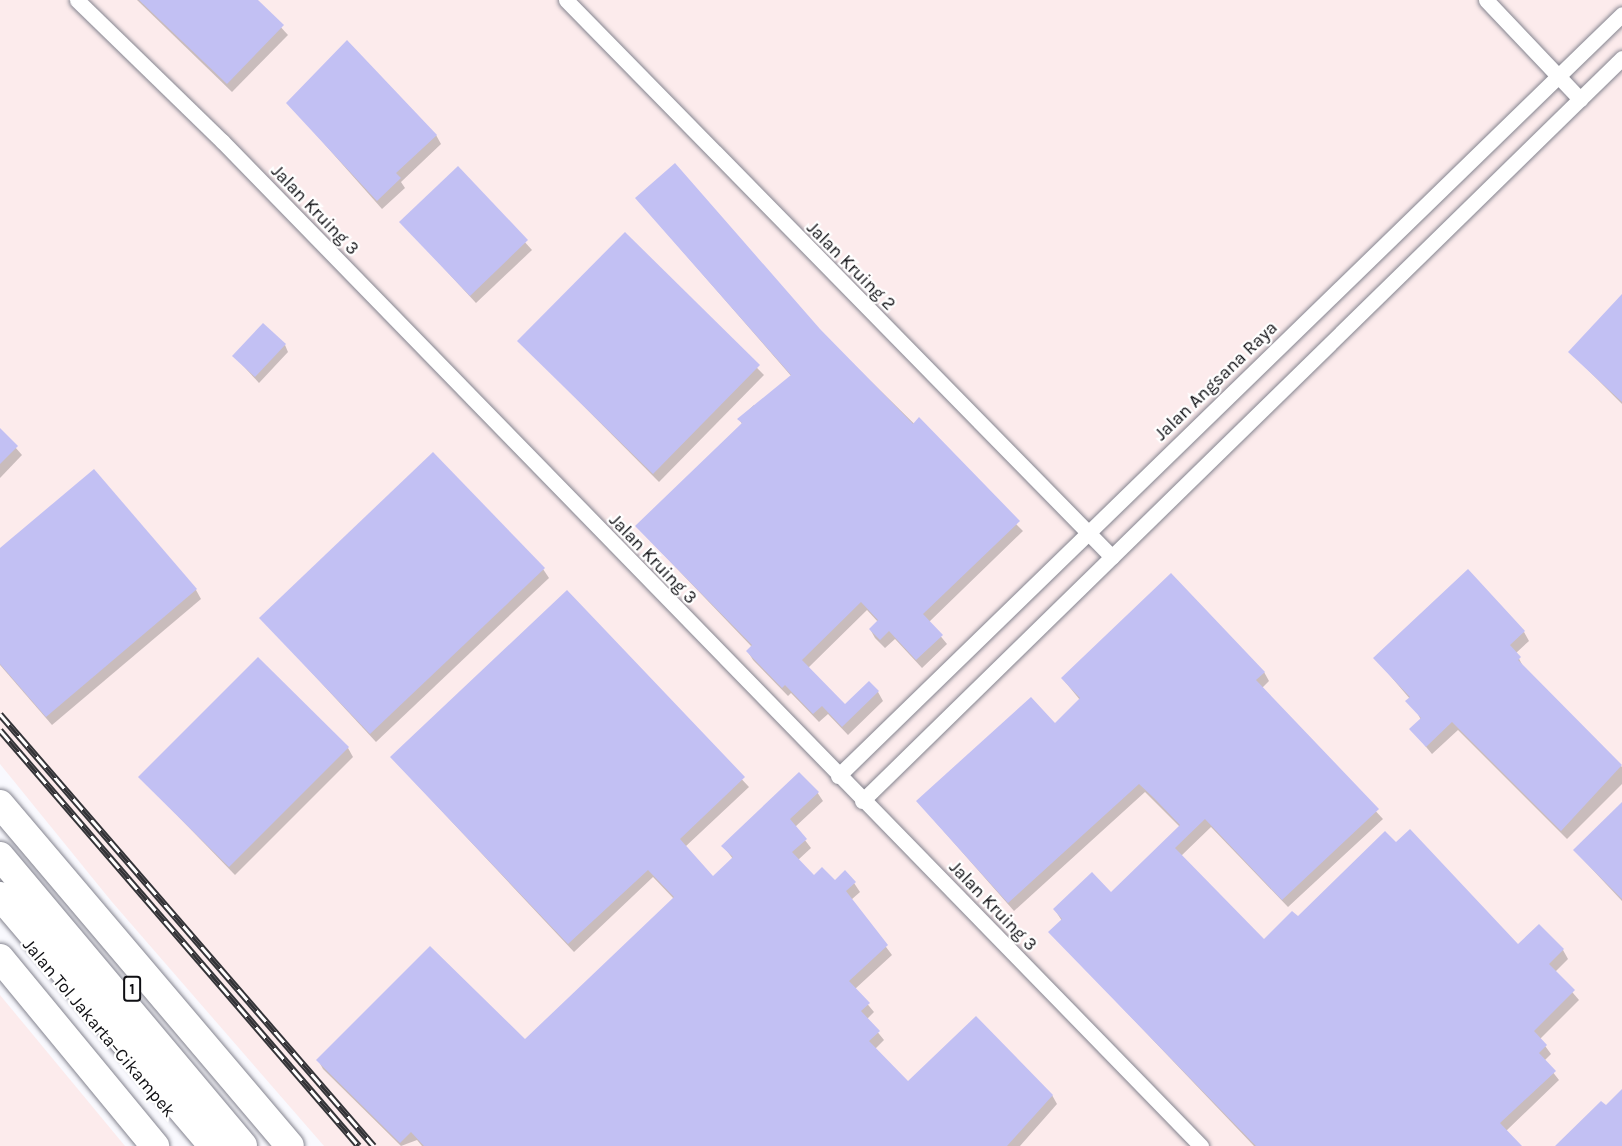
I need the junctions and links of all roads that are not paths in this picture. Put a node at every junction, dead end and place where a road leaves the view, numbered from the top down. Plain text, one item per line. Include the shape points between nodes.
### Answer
1 (77, 0) edge
2 (566, 0) edge
3 (1486, 0) edge
4 (1622, 14) edge
5 (1622, 58) edge
6 (1558, 76) junction
7 (1580, 99) junction
8 (1088, 533) junction
9 (1112, 557) junction
10 (838, 776) junction
11 (862, 801) junction
12 (0, 804) edge
13 (0, 832) edge
14 (0, 856) edge
15 (0, 896) edge
16 (0, 909) edge
17 (0, 958) edge
18 (156, 1146) edge
19 (198, 1146) edge
20 (213, 1146) edge
21 (243, 1146) edge
22 (265, 1146) edge
23 (290, 1146) edge
24 (1201, 1146) edge

1 - 10 street, Jalan Kruing 3 via 222,141
2 - 8 street, Jalan Kruing 2
3 - 6 street
4 - 6 street, Jalan Angsana Raya
5 - 7 street
6 - 7 street
6 - 8 street, Jalan Angsana Raya
7 - 9 street
8 - 9 street, Jalan Kruing 2
8 - 10 street, Jalan Angsana Raya
9 - 11 street
10 - 11 street, Jalan Kruing 3
11 - 24 street, Jalan Kruing 3
12 - 23 highway
13 - 22 highway, 1
14 - 21 highway, 1
15 - 20 highway, 1
16 - 19 highway, Jalan Tol Jakarta–Cikampek
17 - 18 highway

